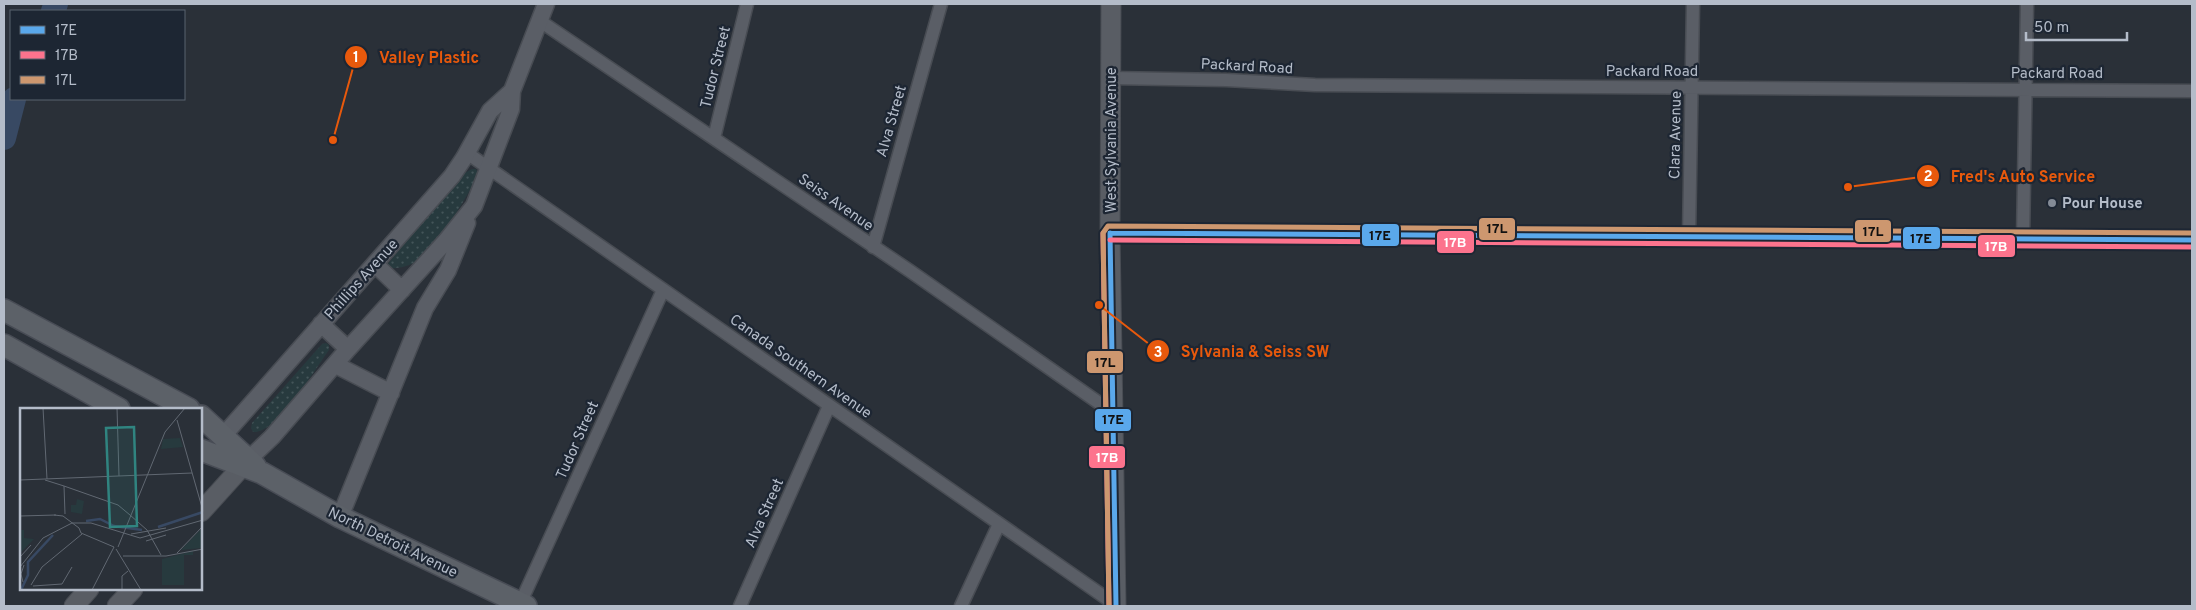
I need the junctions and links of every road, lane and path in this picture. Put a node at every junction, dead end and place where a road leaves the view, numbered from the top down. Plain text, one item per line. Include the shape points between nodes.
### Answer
1 (546, 4) edge
2 (747, 4) edge
3 (941, 4) edge
4 (1111, 4) edge
5 (1693, 4) edge
6 (2027, 4) edge
7 (540, 22) junction
8 (1111, 78) junction
9 (1693, 87) junction
10 (2027, 89) junction
11 (512, 91) junction
12 (2192, 91) edge
13 (714, 138) junction
14 (467, 153) junction
15 (489, 169) junction
16 (474, 206) junction
17 (1110, 233) junction
18 (1689, 236) junction
19 (2023, 239) junction
20 (2192, 240) edge
21 (873, 247) junction
22 (375, 264) junction
23 (402, 290) junction
24 (663, 290) junction
25 (4, 310) edge
26 (321, 324) junction
27 (10, 349) edge
28 (348, 349) junction
29 (336, 365) junction
30 (390, 393) junction
31 (830, 406) junction
32 (117, 408) edge
33 (186, 408) edge
34 (1112, 412) junction
35 (202, 417) edge
36 (223, 436) junction
37 (204, 455) edge
38 (251, 466) junction
39 (202, 511) edge
40 (340, 517) junction
41 (999, 524) junction
42 (88, 590) edge
43 (132, 590) edge
44 (523, 605) edge
45 (74, 606) edge
46 (117, 606) edge
47 (740, 606) edge
48 (961, 606) edge
49 (1116, 606) edge

1 - 7 street, Phillips Avenue
2 - 13 street, Tudor Street
3 - 21 street, Alva Street
4 - 8 main road, West Sylvania Avenue
5 - 9 street, Clara Avenue
6 - 10 street
7 - 11 street, Phillips Avenue
7 - 13 street, Seiss Avenue
8 - 9 street, Packard Road via 1315,85
8 - 17 main road, West Sylvania Avenue
9 - 10 street, Packard Road
9 - 18 street, Clara Avenue
10 - 12 street, Packard Road
10 - 19 street
11 - 14 street, Phillips Avenue via 490,111
11 - 15 street, Phillips Avenue via 511,109
13 - 21 street, Seiss Avenue
14 - 15 street, Canada Southern Avenue
14 - 22 street, Phillips Avenue via 452,176
15 - 16 street, Phillips Avenue
15 - 24 street, Canada Southern Avenue
16 - 23 street, Phillips Avenue
16 - 30 street, Phillips Avenue via 448,270 425,308
17 - 18 street
17 - 34 main road, West Sylvania Avenue
18 - 19 street
19 - 20 street
21 - 34 street, Seiss Avenue
22 - 23 street
22 - 26 street, Phillips Avenue
23 - 28 street, Phillips Avenue
24 - 31 street, Canada Southern Avenue
24 - 44 street, Tudor Street
25 - 33 main road
26 - 28 street
26 - 36 street, Phillips Avenue
27 - 32 main road
28 - 29 street, Phillips Avenue
29 - 30 street
29 - 38 street, Phillips Avenue via 272,437
30 - 40 street, Phillips Avenue
31 - 41 street, Canada Southern Avenue
31 - 47 street, Alva Street
34 - 49 main road, West Sylvania Avenue
35 - 36 main road, North Detroit Avenue
36 - 37 main road, Phillips Avenue
36 - 38 main road, North Detroit Avenue
37 - 38 main road, North Detroit Avenue
38 - 39 main road, Phillips Avenue
38 - 40 main road, North Detroit Avenue
40 - 44 main road, North Detroit Avenue
41 - 48 street
41 - 49 street, Canada Southern Avenue
42 - 45 main road
43 - 46 main road

